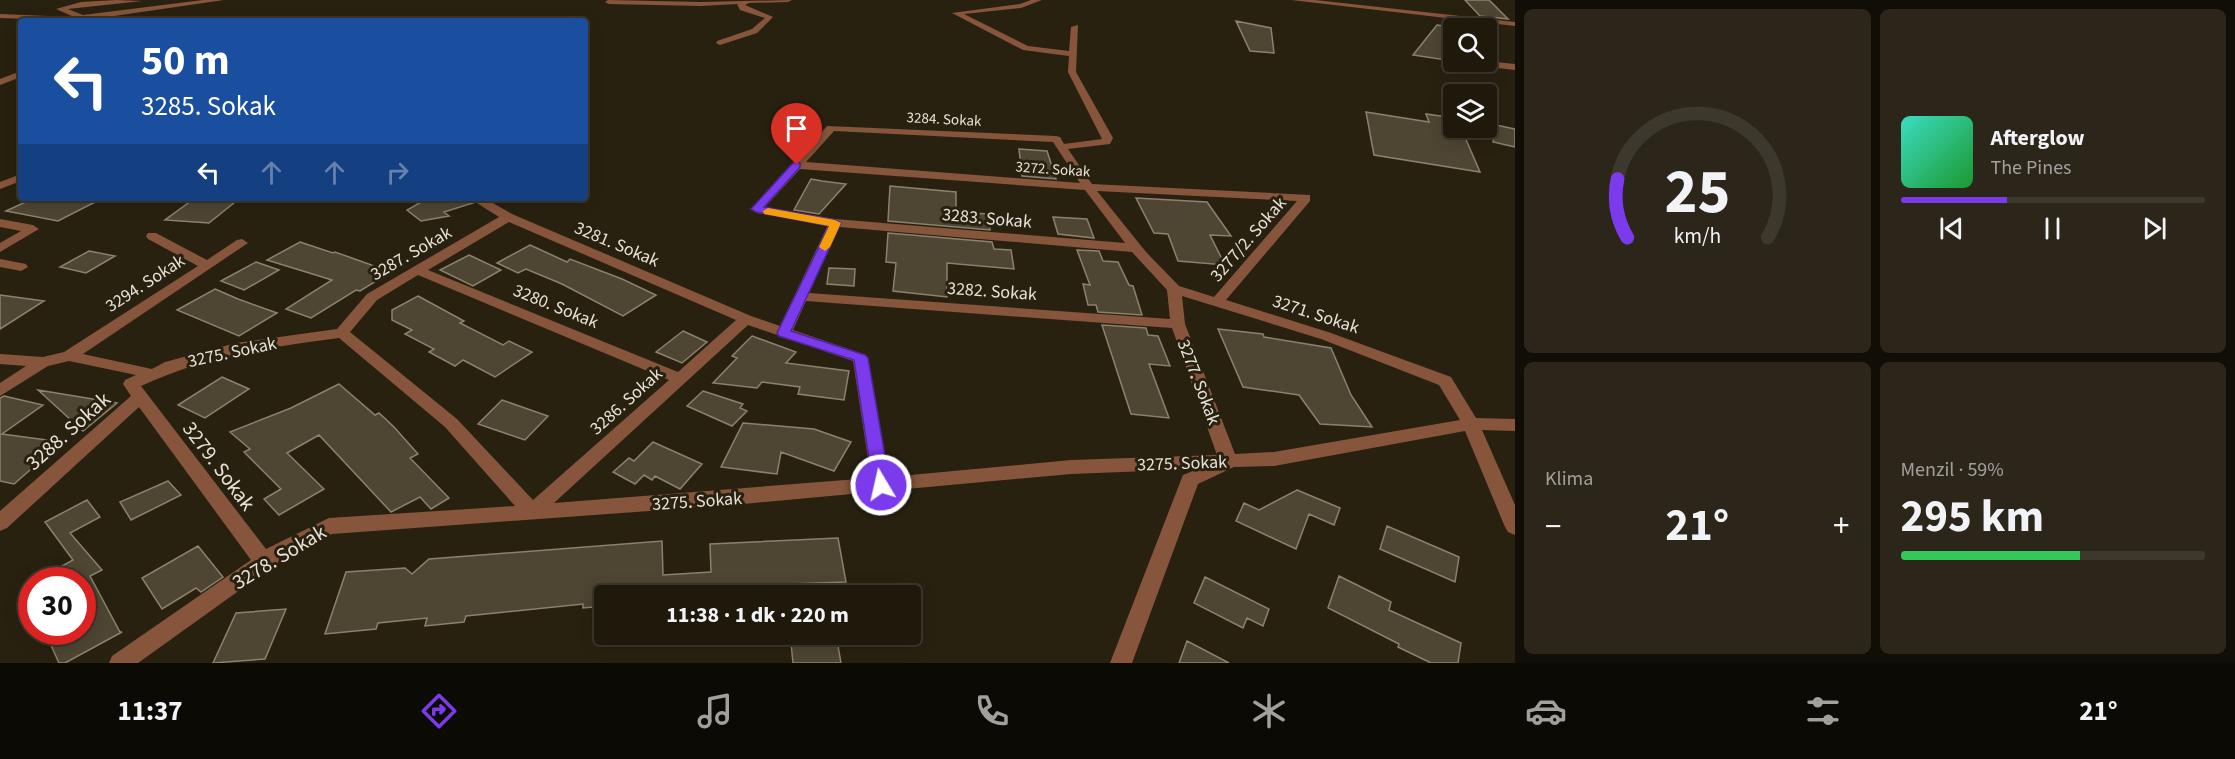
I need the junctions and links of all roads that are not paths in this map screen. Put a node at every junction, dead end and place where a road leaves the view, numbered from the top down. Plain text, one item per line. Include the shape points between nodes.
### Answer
1 (142, 0) edge
2 (220, 0) edge
3 (788, 0) edge
4 (1038, 0) edge
5 (1295, 0) edge
6 (748, 1) edge
7 (609, 2) dead end
8 (0, 16) edge
9 (52, 18) edge
10 (76, 18) edge
11 (85, 18) edge
12 (1515, 24) edge
13 (1075, 27) dead end
14 (720, 43) dead end
15 (1073, 54) junction
16 (1497, 65) edge
17 (1515, 67) edge
18 (18, 78) edge
19 (0, 82) edge
20 (1059, 143) junction
21 (797, 165) junction
22 (18, 178) edge
23 (0, 186) edge
24 (1088, 187) junction
25 (1306, 198) joint
26 (480, 201) edge
27 (508, 217) junction
28 (0, 223) edge
29 (835, 223) junction
30 (153, 236) dead end
31 (242, 243) dead end
32 (0, 248) edge
33 (1136, 248) junction
34 (0, 263) edge
35 (209, 264) junction
36 (21, 267) dead end
37 (417, 270) junction
38 (1174, 289) junction
39 (802, 297) junction
40 (1216, 303) junction
41 (746, 319) junction
42 (1178, 324) junction
43 (342, 333) junction
44 (784, 333) junction
45 (69, 356) junction
46 (0, 359) edge
47 (43, 362) junction
48 (153, 374) junction
49 (680, 378) junction
50 (0, 391) edge
51 (140, 396) junction
52 (1471, 424) junction
53 (1515, 425) edge
54 (1229, 462) junction
55 (881, 485) junction
56 (532, 512) junction
57 (0, 522) edge
58 (1515, 527) edge
59 (264, 562) junction
60 (120, 663) edge
61 (1121, 663) edge

1 - 10 street via 60,9
2 - 11 street
3 - 6 street
4 - 15 street via 1021,6 956,13 1026,48
5 - 12 street
6 - 7 street
6 - 14 street via 740,5 769,16 765,24
8 - 9 street
13 - 15 street
15 - 20 street, 3284. Sokak via 1072,72 1108,138 1106,142
16 - 17 street
18 - 19 street
20 - 21 street, 3284. Sokak via 831,128
20 - 24 street
21 - 24 street, 3272. Sokak
21 - 29 street, 3283. Sokak via 756,209
22 - 23 street
24 - 25 street, 3272. Sokak
24 - 33 street
25 - 40 street, 3277/2. Sokak
26 - 27 street, 3281. Sokak
27 - 37 street, 3287. Sokak
27 - 41 street, 3281. Sokak
28 - 32 street via 33,229
29 - 33 street, 3283. Sokak
29 - 39 street
30 - 35 street
31 - 35 street, 3294. Sokak
33 - 38 street
34 - 36 street
35 - 45 street, 3294. Sokak
37 - 43 street, 3287. Sokak via 372,297
37 - 49 street, 3280. Sokak
38 - 40 street, 3271. Sokak
38 - 42 street, 3277. Sokak
39 - 42 street, 3282. Sokak
39 - 44 street
40 - 52 street, 3271. Sokak via 1326,336 1445,381
41 - 44 street, 3281. Sokak
41 - 49 street, 3286. Sokak
42 - 54 street, 3277. Sokak
43 - 48 street, 3275. Sokak via 236,348
43 - 56 street via 451,423
44 - 55 street, 3281. Sokak via 860,358
45 - 47 street
45 - 48 street
46 - 47 street
47 - 50 street
48 - 51 street, 3275. Sokak via 131,384
49 - 56 street, 3286. Sokak
51 - 57 street, 3288. Sokak
51 - 59 street, 3279. Sokak
52 - 53 street, 3275. Sokak
52 - 54 street, 3275. Sokak via 1274,459
52 - 58 street
54 - 55 street, 3275. Sokak via 1071,467
54 - 61 street via 1190,480
55 - 56 street, 3275. Sokak
56 - 59 street, 3278. Sokak via 329,526
59 - 60 street, 3278. Sokak

